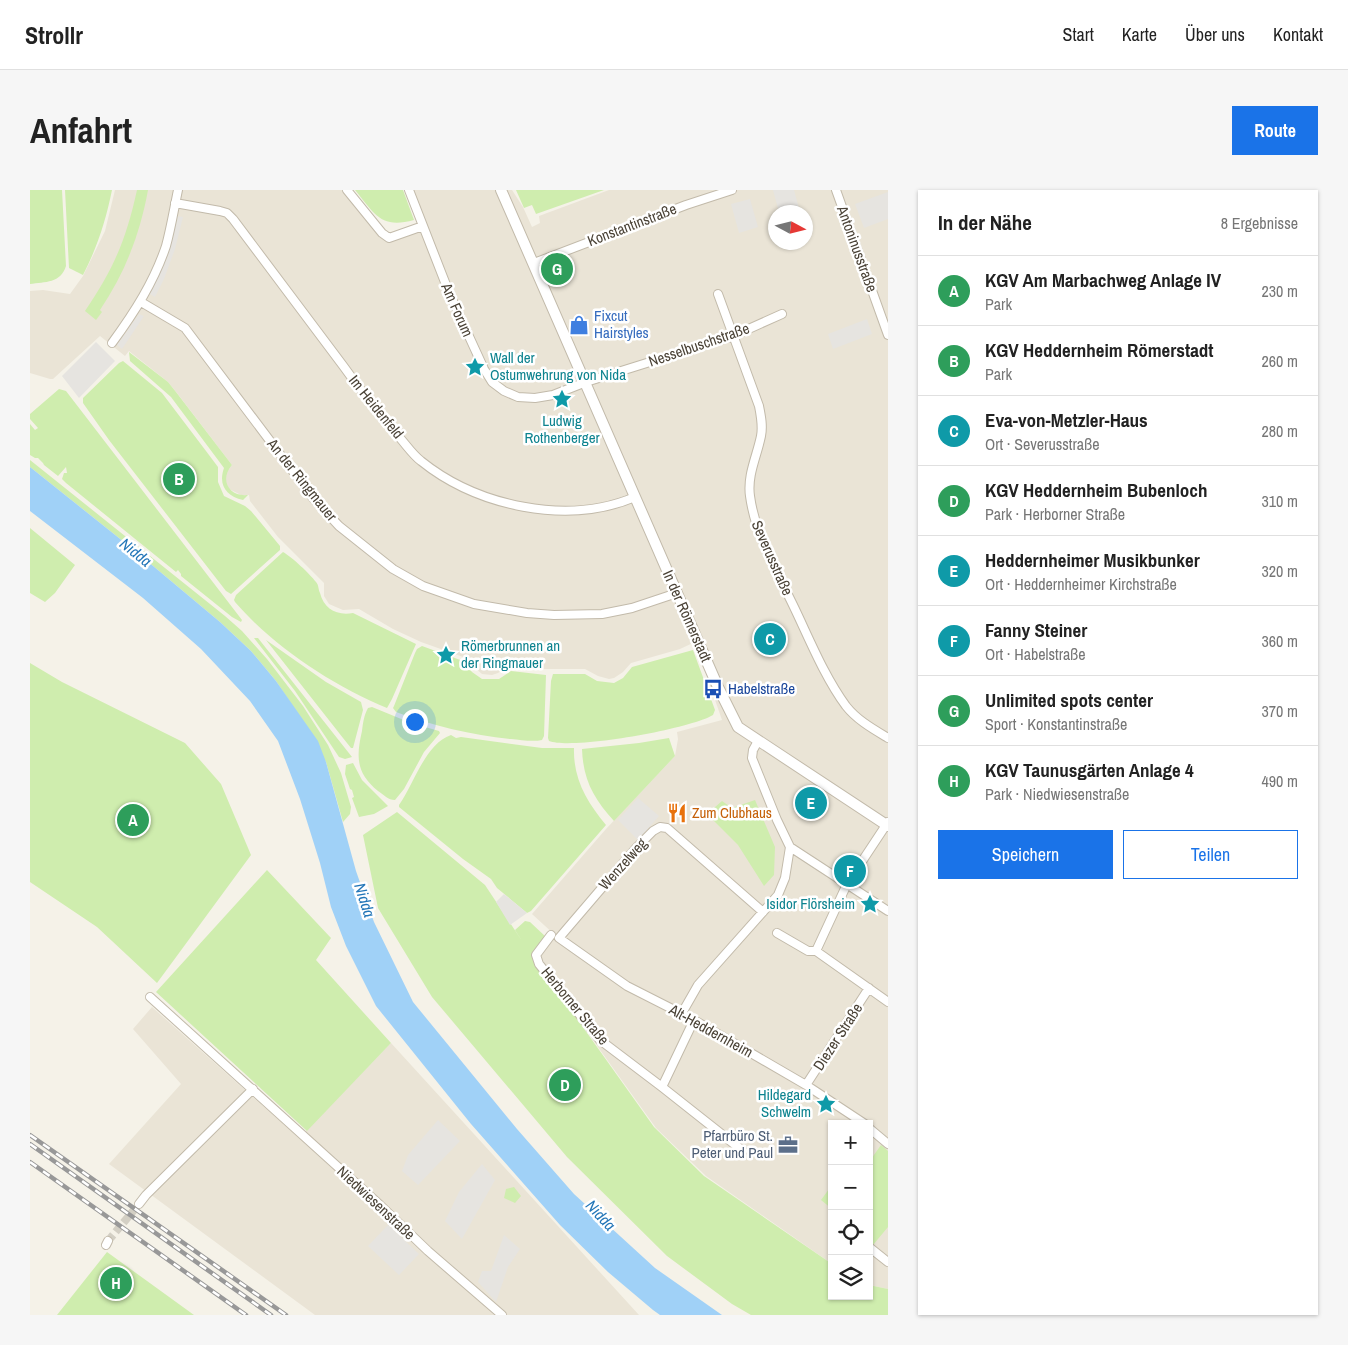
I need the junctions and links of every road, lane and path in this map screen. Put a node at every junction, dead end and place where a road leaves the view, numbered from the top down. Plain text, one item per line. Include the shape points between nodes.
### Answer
1 (178, 190) edge
2 (347, 190) edge
3 (409, 190) edge
4 (501, 190) edge
5 (732, 190) edge
6 (836, 190) edge
7 (175, 202) junction
8 (423, 226) junction
9 (534, 263) junction
10 (718, 294) dead end
11 (141, 302) junction
12 (782, 314) dead end
13 (888, 335) edge
14 (733, 336) junction
15 (112, 343) dead end
16 (586, 382) junction
17 (635, 497) junction
18 (677, 594) junction
19 (888, 738) edge
20 (758, 741) junction
21 (887, 825) edge
22 (790, 846) junction
23 (847, 884) junction
24 (888, 911) edge
25 (763, 912) junction
26 (777, 933) dead end
27 (555, 936) junction
28 (816, 951) junction
29 (869, 988) junction
30 (150, 996) dead end
31 (888, 1002) edge
32 (682, 1013) junction
33 (694, 1020) junction
34 (806, 1085) junction
35 (662, 1086) junction
36 (253, 1089) junction
37 (859, 1120) edge
38 (873, 1131) edge
39 (888, 1144) edge
40 (743, 1151) dead end
41 (139, 1204) tunnel mouth
42 (873, 1249) edge
43 (888, 1262) edge
44 (502, 1315) edge

1 - 7 street
2 - 8 street via 389,238
3 - 8 street, Am Forum
4 - 9 street, In der Römerstadt
5 - 9 street, Konstantinstraße
6 - 13 street, Antoninusstraße
7 - 11 street via 166,246
7 - 17 street, Im Heidenfeld via 227,213 233,219 386,423 420,460 446,478 490,498 535,509 594,508
8 - 16 street, Am Forum via 450,296 492,382 518,397 535,398 553,395
9 - 16 street, In der Römerstadt
10 - 14 street, Severusstraße
11 - 15 street
11 - 18 street, An der Ringmauer via 185,328 313,498 338,526 393,569 418,583 474,604 554,615 602,614
12 - 14 street, Nesselbuschstraße
14 - 16 street, Nesselbuschstraße
14 - 19 street, Severusstraße via 761,414 761,436 749,481 749,494 763,542 810,642 847,707 864,723
16 - 17 street, In der Römerstadt
17 - 18 street, In der Römerstadt
18 - 20 street, In der Römerstadt via 738,727
20 - 21 street, In der Römerstadt
20 - 22 street via 752,758
21 - 23 street
22 - 23 street
22 - 25 street via 785,878 778,895
23 - 24 street
23 - 28 street
25 - 27 street, Wenzelweg via 667,828 660,827 636,848
25 - 32 street via 698,984
26 - 28 street via 808,951
27 - 32 street, Alt-Heddernheim via 627,986
27 - 35 street, Herborner Straße via 536,956 539,964 600,1040
28 - 29 street
29 - 31 street
29 - 34 street, Diezer Straße
30 - 36 street, Niedwiesenstraße
32 - 33 street, Alt-Heddernheim
33 - 34 street, Alt-Heddernheim
33 - 35 street
34 - 37 street, Alt-Heddernheim
35 - 40 street, Herborner Straße
36 - 41 street
36 - 44 street, Niedwiesenstraße via 428,1252
38 - 39 street
42 - 43 street

